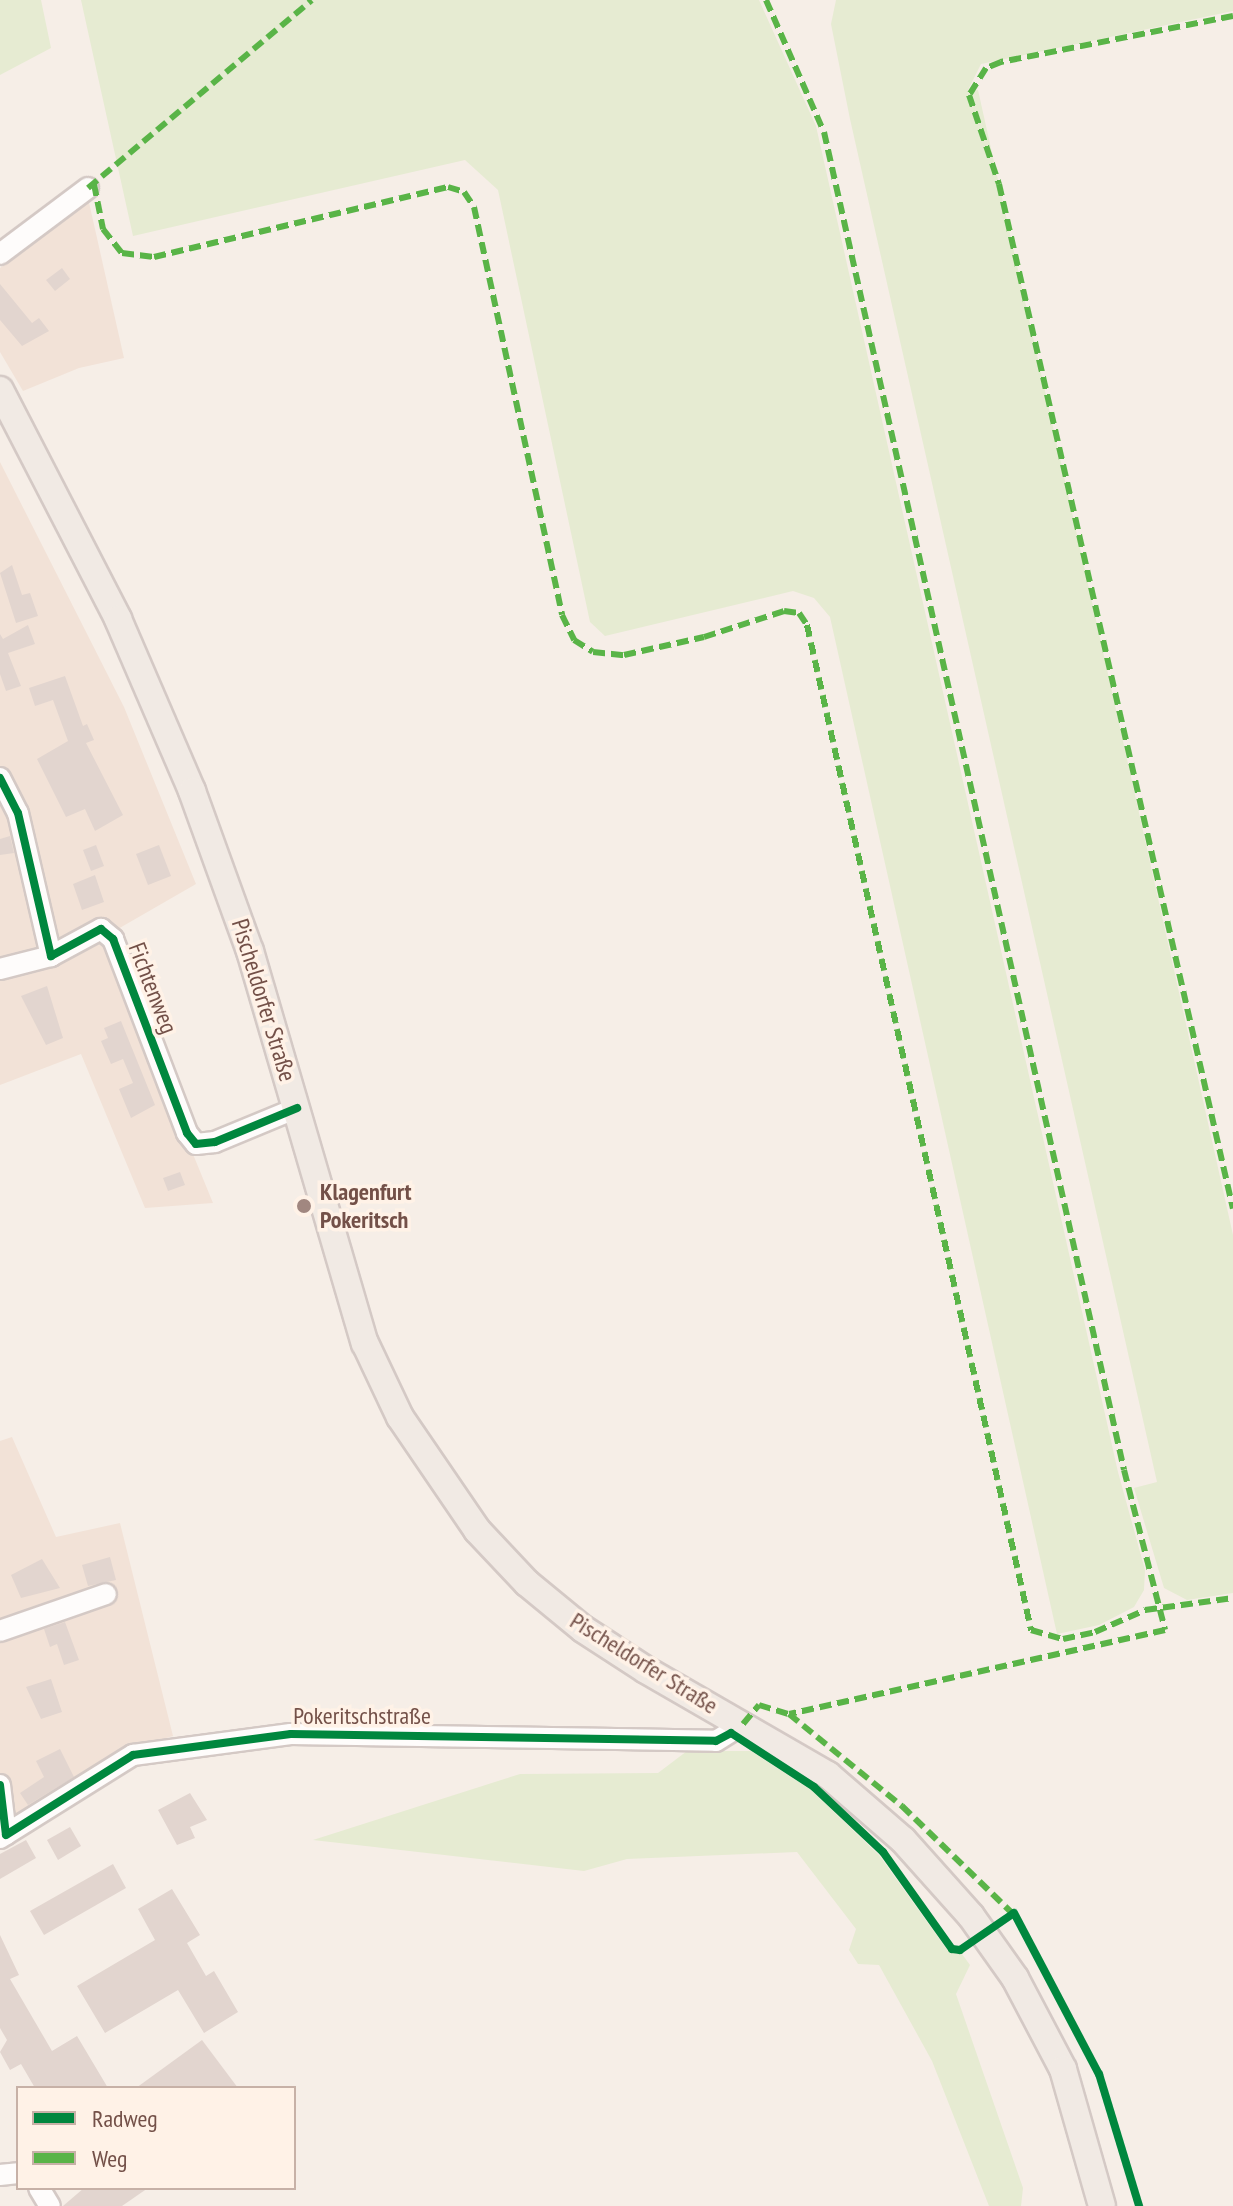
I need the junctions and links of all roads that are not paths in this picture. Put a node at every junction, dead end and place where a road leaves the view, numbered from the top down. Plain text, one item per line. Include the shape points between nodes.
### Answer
1 (88, 188) dead end
2 (0, 254) edge
3 (0, 390) edge
4 (0, 778) edge
5 (51, 956) junction
6 (0, 969) edge
7 (297, 1108) junction
8 (106, 1594) dead end
9 (0, 1630) edge
10 (0, 1638) edge
11 (743, 1724) junction
12 (0, 1785) edge
13 (3, 1836) edge
14 (1092, 2168) junction
15 (1102, 2206) edge
16 (1111, 2206) edge

1 - 2 street
3 - 7 main road, Pischeldorfer Straße via 118,619 192,791 250,951
4 - 5 street via 18,813
5 - 6 street
5 - 7 street, Fichtenweg via 101,929 113,939 187,1133 196,1144 215,1142
7 - 11 main road, Pischeldorfer Straße via 365,1343 400,1417 436,1475 477,1530 527,1583 583,1629
8 - 9 street
9 - 10 street
11 - 13 street, Pokeritschstraße via 716,1741 291,1734 133,1755
11 - 14 main road, Pischeldorfer Straße via 828,1775 903,1840 971,1916 1046,2032 1063,2069
12 - 13 street
14 - 15 main road, Pischeldorfer Straße
14 - 16 main road

